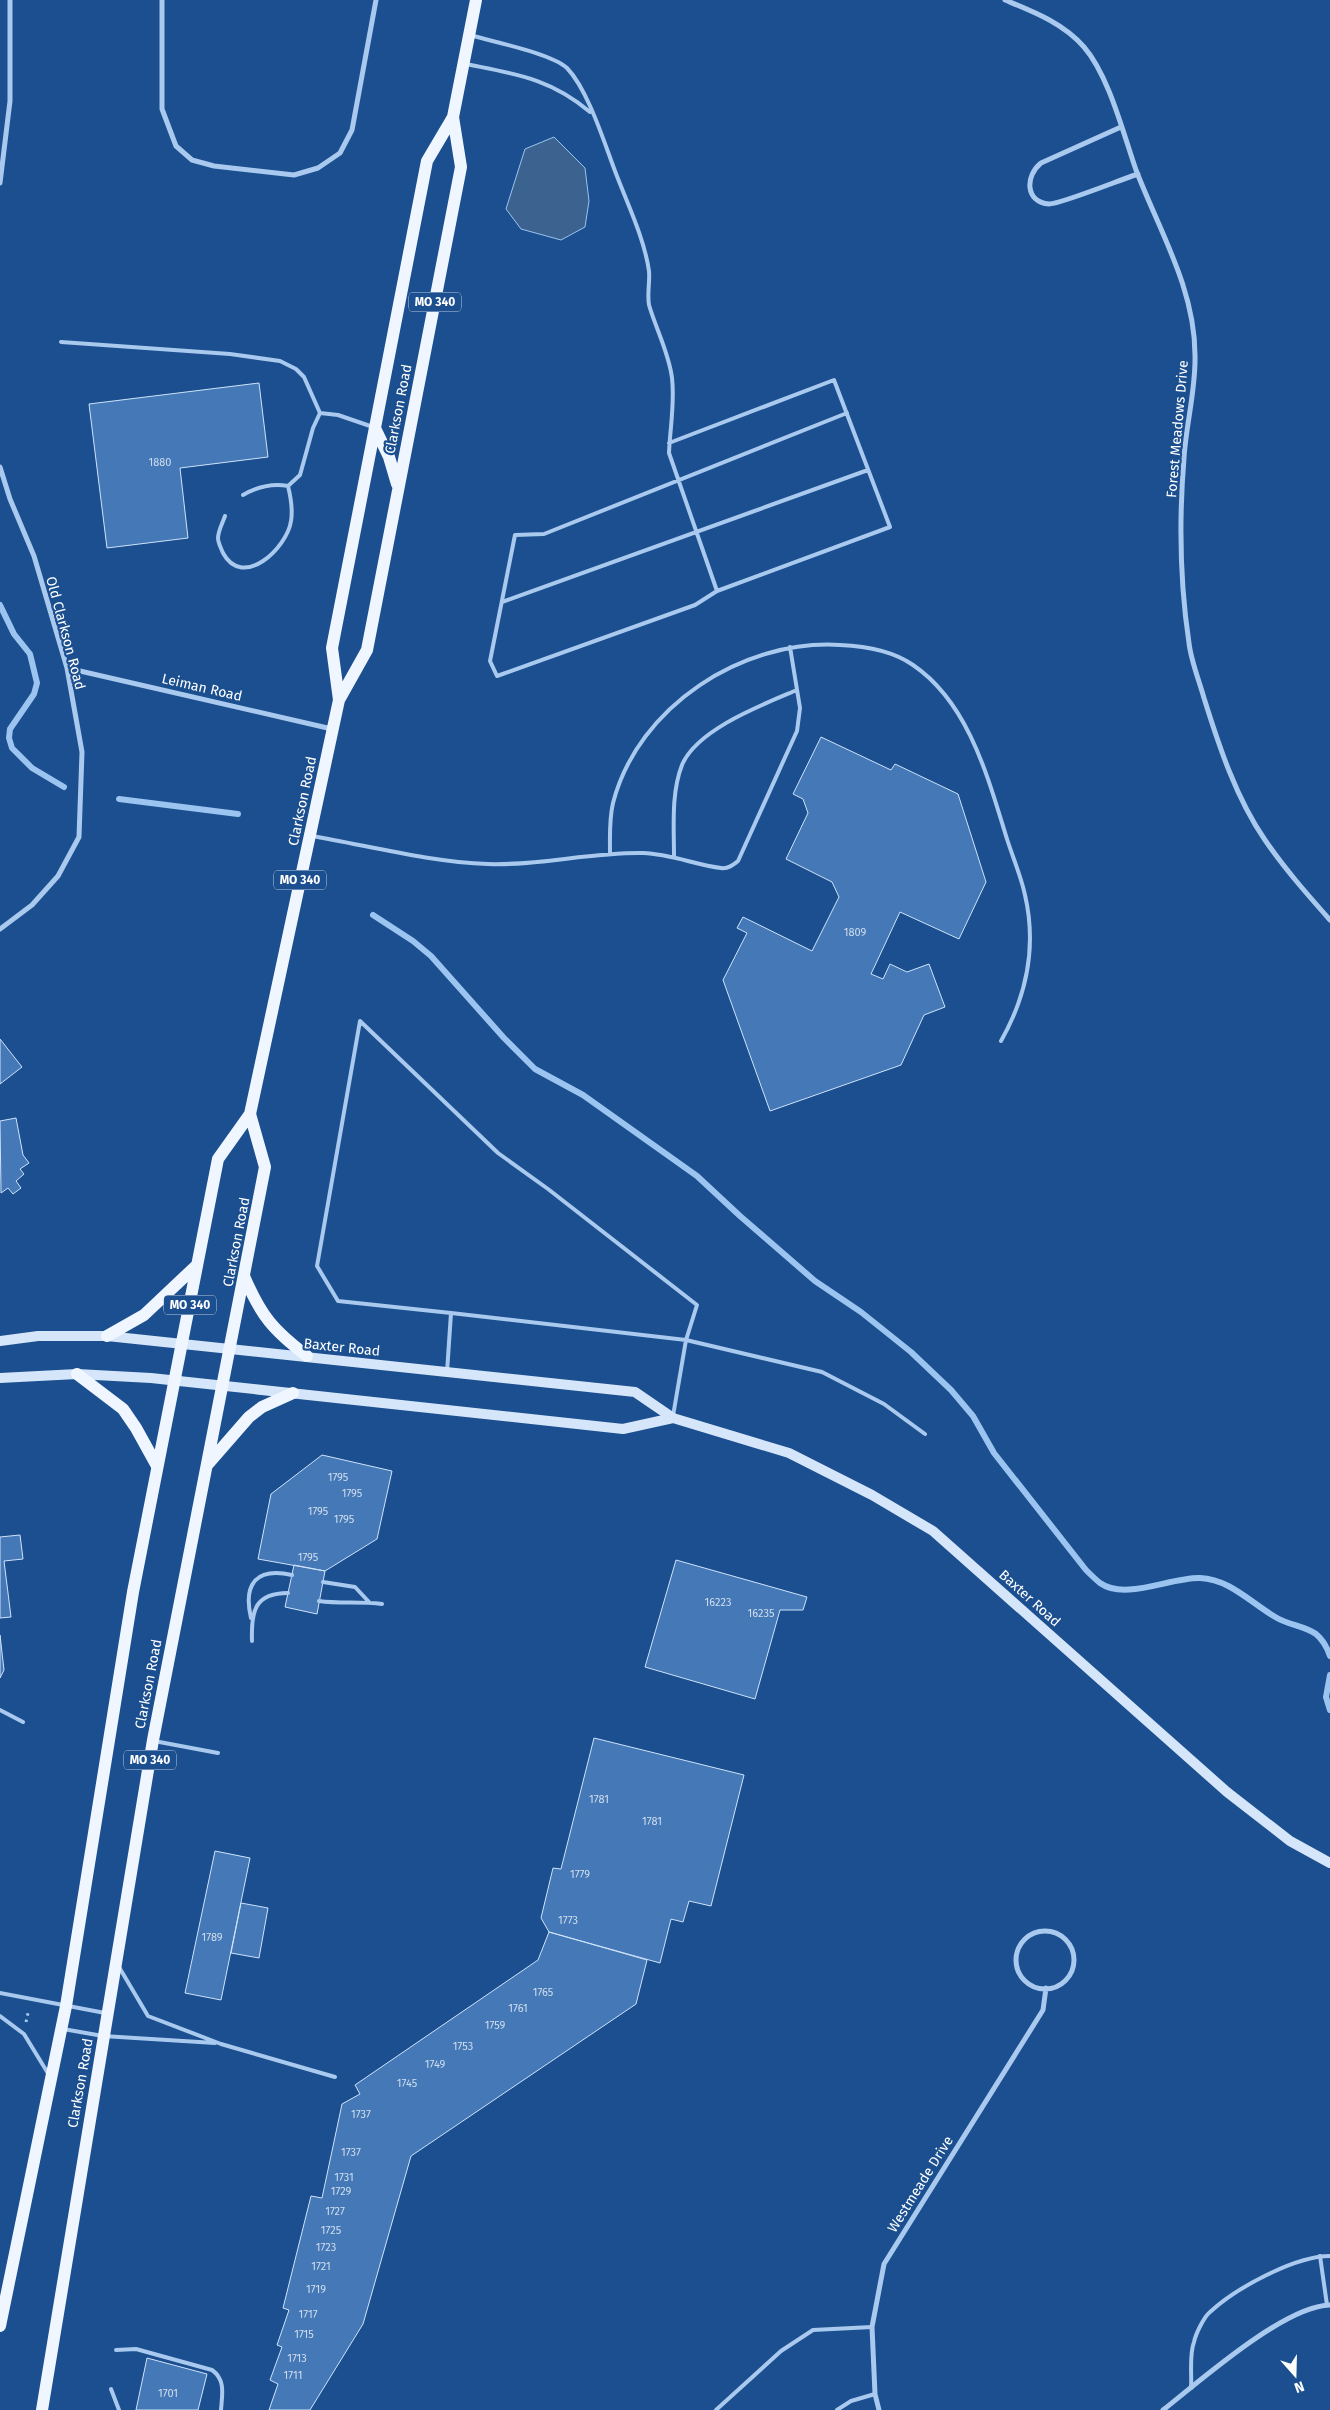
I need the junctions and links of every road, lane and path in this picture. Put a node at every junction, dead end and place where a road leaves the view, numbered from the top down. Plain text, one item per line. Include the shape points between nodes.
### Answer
1 (10, 0) edge
2 (162, 0) edge
3 (376, 0) edge
4 (476, 0) edge
5 (1005, 0) edge
6 (469, 35) junction
7 (463, 64) junction
8 (592, 113) junction
9 (453, 117) junction
10 (1121, 127) junction
11 (1138, 174) junction
12 (0, 183) edge
13 (62, 342) dead end
14 (320, 413) junction
15 (847, 413) junction
16 (375, 428) junction
17 (669, 443) junction
18 (0, 468) edge
19 (868, 470) junction
20 (677, 479) junction
21 (288, 486) junction
22 (398, 487) junction
23 (243, 495) dead end
24 (225, 516) dead end
25 (696, 533) junction
26 (717, 591) junction
27 (502, 602) junction
28 (790, 647) junction
29 (66, 668) junction
30 (797, 690) junction
31 (339, 700) junction
32 (332, 730) junction
33 (310, 836) junction
34 (610, 854) junction
35 (674, 857) junction
36 (1330, 920) edge
37 (0, 928) edge
38 (1001, 1041) dead end
39 (250, 1114) junction
40 (197, 1265) junction
41 (244, 1276) junction
42 (451, 1313) junction
43 (107, 1336) junction
44 (0, 1340) edge
45 (686, 1340) junction
46 (181, 1344) junction
47 (230, 1349) junction
48 (306, 1356) junction
49 (447, 1372) junction
50 (77, 1374) junction
51 (0, 1378) edge
52 (173, 1380) junction
53 (222, 1386) junction
54 (293, 1393) junction
55 (672, 1418) junction
56 (925, 1434) dead end
57 (157, 1466) junction
58 (207, 1466) junction
59 (292, 1575) dead end
60 (323, 1582) dead end
61 (288, 1594) dead end
62 (319, 1601) dead end
63 (369, 1602) junction
64 (382, 1604) dead end
65 (251, 1618) junction
66 (252, 1641) dead end
67 (0, 1710) edge
68 (23, 1722) dead end
69 (153, 1740) junction
70 (218, 1753) dead end
71 (1330, 1863) edge
72 (116, 1961) junction
73 (1046, 1988) junction
74 (0, 1993) edge
75 (66, 2006) junction
76 (28, 2013) dead end
77 (107, 2014) junction
78 (0, 2016) edge
79 (26, 2023) dead end
80 (60, 2029) junction
81 (103, 2036) junction
82 (221, 2044) junction
83 (50, 2077) junction
84 (335, 2077) dead end
85 (1320, 2256) junction
86 (1330, 2256) edge
87 (1328, 2305) edge
88 (0, 2326) edge
89 (872, 2326) junction
90 (116, 2350) dead end
91 (1191, 2388) junction
92 (111, 2389) dead end
93 (875, 2394) junction
94 (42, 2410) edge
95 (119, 2410) edge
96 (221, 2410) edge
97 (716, 2410) edge
98 (837, 2410) edge
99 (879, 2410) edge
100 (1163, 2410) edge

1 - 12 street via 10,101
2 - 3 street via 162,109 176,146 192,160 214,166 294,175 318,168 340,153 352,130
4 - 6 main road, Clarkson Road / MO 340
5 - 10 street, Forest Meadows Drive via 1063,27 1085,48 1101,73
6 - 7 main road, Clarkson Road / MO 340
6 - 8 lane via 546,57 566,68 580,87
7 - 8 lane via 541,81 572,96
7 - 9 main road, Clarkson Road / MO 340
8 - 17 lane via 642,242 649,272 649,304 672,376
9 - 16 main road, Clarkson Road / MO 340 via 427,161
9 - 22 main road, Clarkson Road / MO 340 via 461,167
10 - 11 street, Forest Meadows Drive
10 - 11 street via 1040,163 1031,174 1031,191 1042,202 1056,203
11 - 36 street, Forest Meadows Drive via 1173,256 1191,312 1196,355 1182,499 1182,587 1189,646 1210,718 1244,804 1296,882
13 - 14 lane via 230,354 280,361 304,377
14 - 16 lane via 338,415
14 - 21 lane via 300,475
15 - 17 lane via 834,380
15 - 19 lane
15 - 20 lane
16 - 22 main road via 389,457
16 - 31 main road, Clarkson Road / MO 340 via 332,648
17 - 20 lane
18 - 29 street, Old Clarkson Road via 34,556
19 - 25 lane
19 - 26 lane via 890,527
20 - 25 lane
20 - 27 lane via 544,534 515,535
21 - 23 lane via 279,484 254,488
21 - 24 lane via 292,502 291,523 279,546 258,566 244,568 224,555 218,537
22 - 31 main road, Clarkson Road / MO 340 via 366,650
25 - 26 lane
25 - 27 lane
26 - 27 lane via 695,605 497,676 490,661
28 - 30 lane
28 - 34 lane via 719,673 691,691 662,717 627,767 618,788 609,827
28 - 38 lane via 852,646 888,653 912,664 952,707 975,745 1025,895 1031,936 1030,963 1023,992
29 - 32 street, Leiman Road
29 - 37 street, Old Clarkson Road via 82,752 79,837 58,876 32,905
30 - 35 lane via 747,711 692,749 678,781
30 - 35 lane via 800,708 797,731 738,861 722,868
31 - 32 main road, Clarkson Road / MO 340
32 - 33 main road, Clarkson Road / MO 340
33 - 34 lane via 434,858 490,864
33 - 39 main road, Clarkson Road / MO 340
34 - 35 lane via 645,853
39 - 40 main road, Clarkson Road / MO 340 via 218,1159
39 - 41 main road, Clarkson Road / MO 340 via 265,1167
40 - 43 main road via 144,1316
40 - 46 main road, Clarkson Road / MO 340
41 - 47 main road, Clarkson Road / MO 340
41 - 48 main road via 267,1321
42 - 45 lane
42 - 45 lane via 338,1300 317,1266 360,1021 498,1153 697,1305
42 - 49 lane
43 - 44 main road, Baxter Road via 38,1336
43 - 46 main road, Baxter Road
45 - 55 lane
45 - 56 lane via 822,1372 884,1404
46 - 47 main road, Baxter Road
46 - 52 main road, Clarkson Road / MO 340
47 - 48 main road, Baxter Road
47 - 53 main road, Clarkson Road / MO 340
48 - 49 main road, Baxter Road
49 - 55 main road, Baxter Road via 635,1392
50 - 51 main road, Baxter Road
50 - 52 main road, Baxter Road
50 - 57 main road via 123,1409
52 - 53 main road, Baxter Road
52 - 57 main road, Clarkson Road / MO 340
53 - 54 main road, Baxter Road
53 - 58 main road, Clarkson Road / MO 340
54 - 55 main road, Baxter Road via 623,1429
54 - 58 main road via 262,1407 249,1417
55 - 71 main road, Baxter Road via 789,1453 933,1530 1227,1792 1290,1842
57 - 75 main road, Clarkson Road / MO 340 via 120,1667
58 - 69 main road, Clarkson Road / MO 340
59 - 65 lane via 261,1575 252,1583 247,1601
60 - 63 lane via 354,1587
61 - 65 lane via 276,1594 261,1600
62 - 63 lane via 339,1604
63 - 64 lane
65 - 66 lane
67 - 68 lane
69 - 70 lane
69 - 72 main road, Clarkson Road / MO 340
72 - 77 main road, Clarkson Road / MO 340
72 - 82 lane via 148,2016
73 - 73 street via 1064,1981 1074,1964 1070,1946 1064,1938 1046,1931 1029,1936 1022,1942 1016,1960 1028,1983
73 - 89 street, Westmeade Drive via 1043,2010 884,2264
74 - 75 lane
75 - 77 lane
75 - 80 main road, Clarkson Road / MO 340
76 - 79 path
77 - 81 main road, Clarkson Road / MO 340
78 - 83 lane via 24,2034
80 - 81 lane
80 - 83 main road, Clarkson Road / MO 340
81 - 82 lane
81 - 94 main road, Clarkson Road / MO 340
82 - 84 lane
83 - 88 main road, Clarkson Road / MO 340
85 - 86 lane
85 - 87 lane
85 - 91 lane via 1298,2261 1251,2283 1209,2312 1193,2342
87 - 91 street via 1306,2311 1271,2328
89 - 93 street, Westmeade Drive
89 - 97 lane via 813,2330 781,2352
90 - 96 lane via 136,2349 212,2370 219,2375 222,2384
91 - 100 street
92 - 95 lane
93 - 98 lane via 851,2401
93 - 99 street, Westmeade Drive

